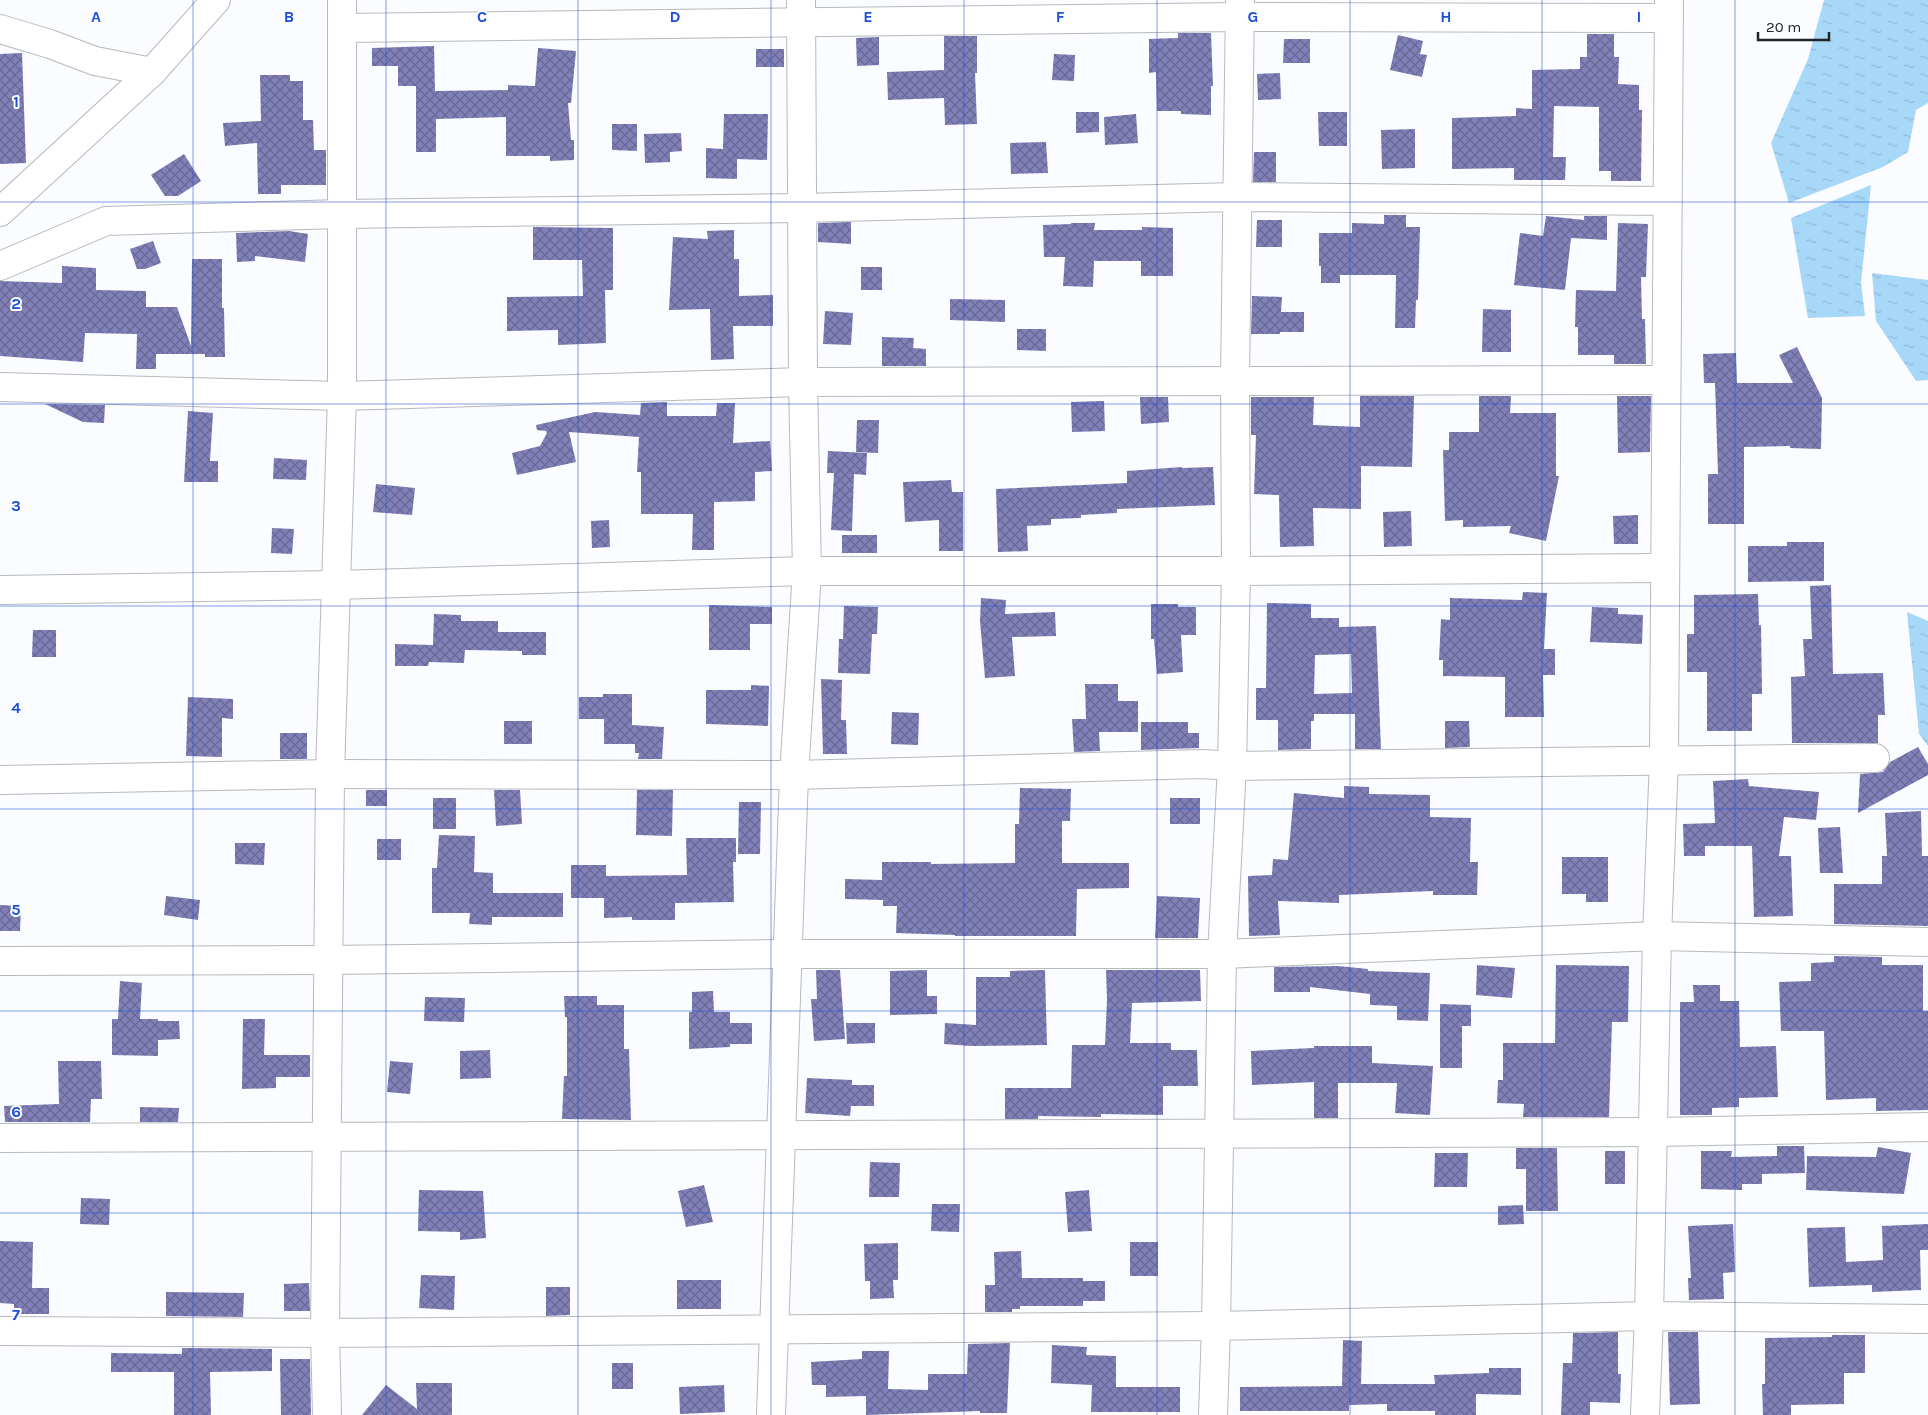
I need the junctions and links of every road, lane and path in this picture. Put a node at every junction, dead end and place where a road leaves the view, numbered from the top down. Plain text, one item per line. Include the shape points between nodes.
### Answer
1 (216, 0) edge
2 (342, 0) edge
3 (1239, 8) edge
4 (1669, 9) edge
5 (801, 11) edge
6 (342, 28) junction
7 (0, 29) edge
8 (152, 72) junction
9 (1236, 197) junction
10 (1667, 201) junction
11 (801, 208) junction
12 (0, 212) edge
13 (341, 214) junction
14 (0, 266) edge
15 (1235, 380) junction
16 (1666, 380) junction
17 (803, 382) junction
18 (0, 387) edge
19 (342, 396) junction
20 (1665, 568) junction
21 (807, 571) junction
22 (1236, 571) junction
23 (337, 585) junction
24 (0, 590) edge
25 (1874, 758) dead end
26 (1664, 759) junction
27 (1232, 766) junction
28 (330, 774) junction
29 (794, 775) junction
30 (0, 780) edge
31 (1657, 936) junction
32 (1928, 942) edge
33 (788, 954) junction
34 (1222, 954) junction
35 (328, 960) junction
36 (0, 961) edge
37 (1928, 1127) edge
38 (1653, 1132) junction
39 (1219, 1134) junction
40 (781, 1135) junction
41 (326, 1137) junction
42 (0, 1138) edge
43 (1649, 1316) junction
44 (1928, 1319) edge
45 (1216, 1326) junction
46 (774, 1330) junction
47 (0, 1331) edge
48 (325, 1333) junction
49 (327, 1415) edge
50 (771, 1415) edge
51 (1213, 1415) edge
52 (1645, 1415) edge

1 - 8 street
2 - 6 street
3 - 4 street
3 - 5 street
3 - 9 street
4 - 10 street
5 - 6 street
5 - 11 street
6 - 13 street
7 - 8 street via 95,61
8 - 12 street
9 - 10 street
9 - 11 street
9 - 15 street
10 - 16 street
11 - 13 street
11 - 17 street
13 - 14 street via 106,221
13 - 19 street
15 - 16 street
15 - 17 street
15 - 22 street
16 - 20 street
17 - 19 street
17 - 21 street
18 - 19 street
19 - 23 street
20 - 22 street
20 - 26 street
21 - 22 street
21 - 23 street
21 - 29 street
22 - 27 street
23 - 24 street
23 - 28 street
25 - 26 street
26 - 27 street
26 - 31 street
27 - 29 street via 1202,764
27 - 34 street
28 - 29 street
28 - 30 street
28 - 35 street
29 - 33 street
31 - 32 street
31 - 34 street
31 - 38 street
33 - 34 street
33 - 35 street
33 - 40 street
34 - 39 street
35 - 36 street
35 - 41 street
37 - 38 street
38 - 39 street
38 - 43 street
39 - 40 street
39 - 45 street
40 - 41 street
40 - 46 street
41 - 42 street
41 - 48 street
43 - 44 street
43 - 45 street
43 - 52 street
45 - 46 street
45 - 51 street
46 - 48 street
46 - 50 street
47 - 48 street
48 - 49 street

